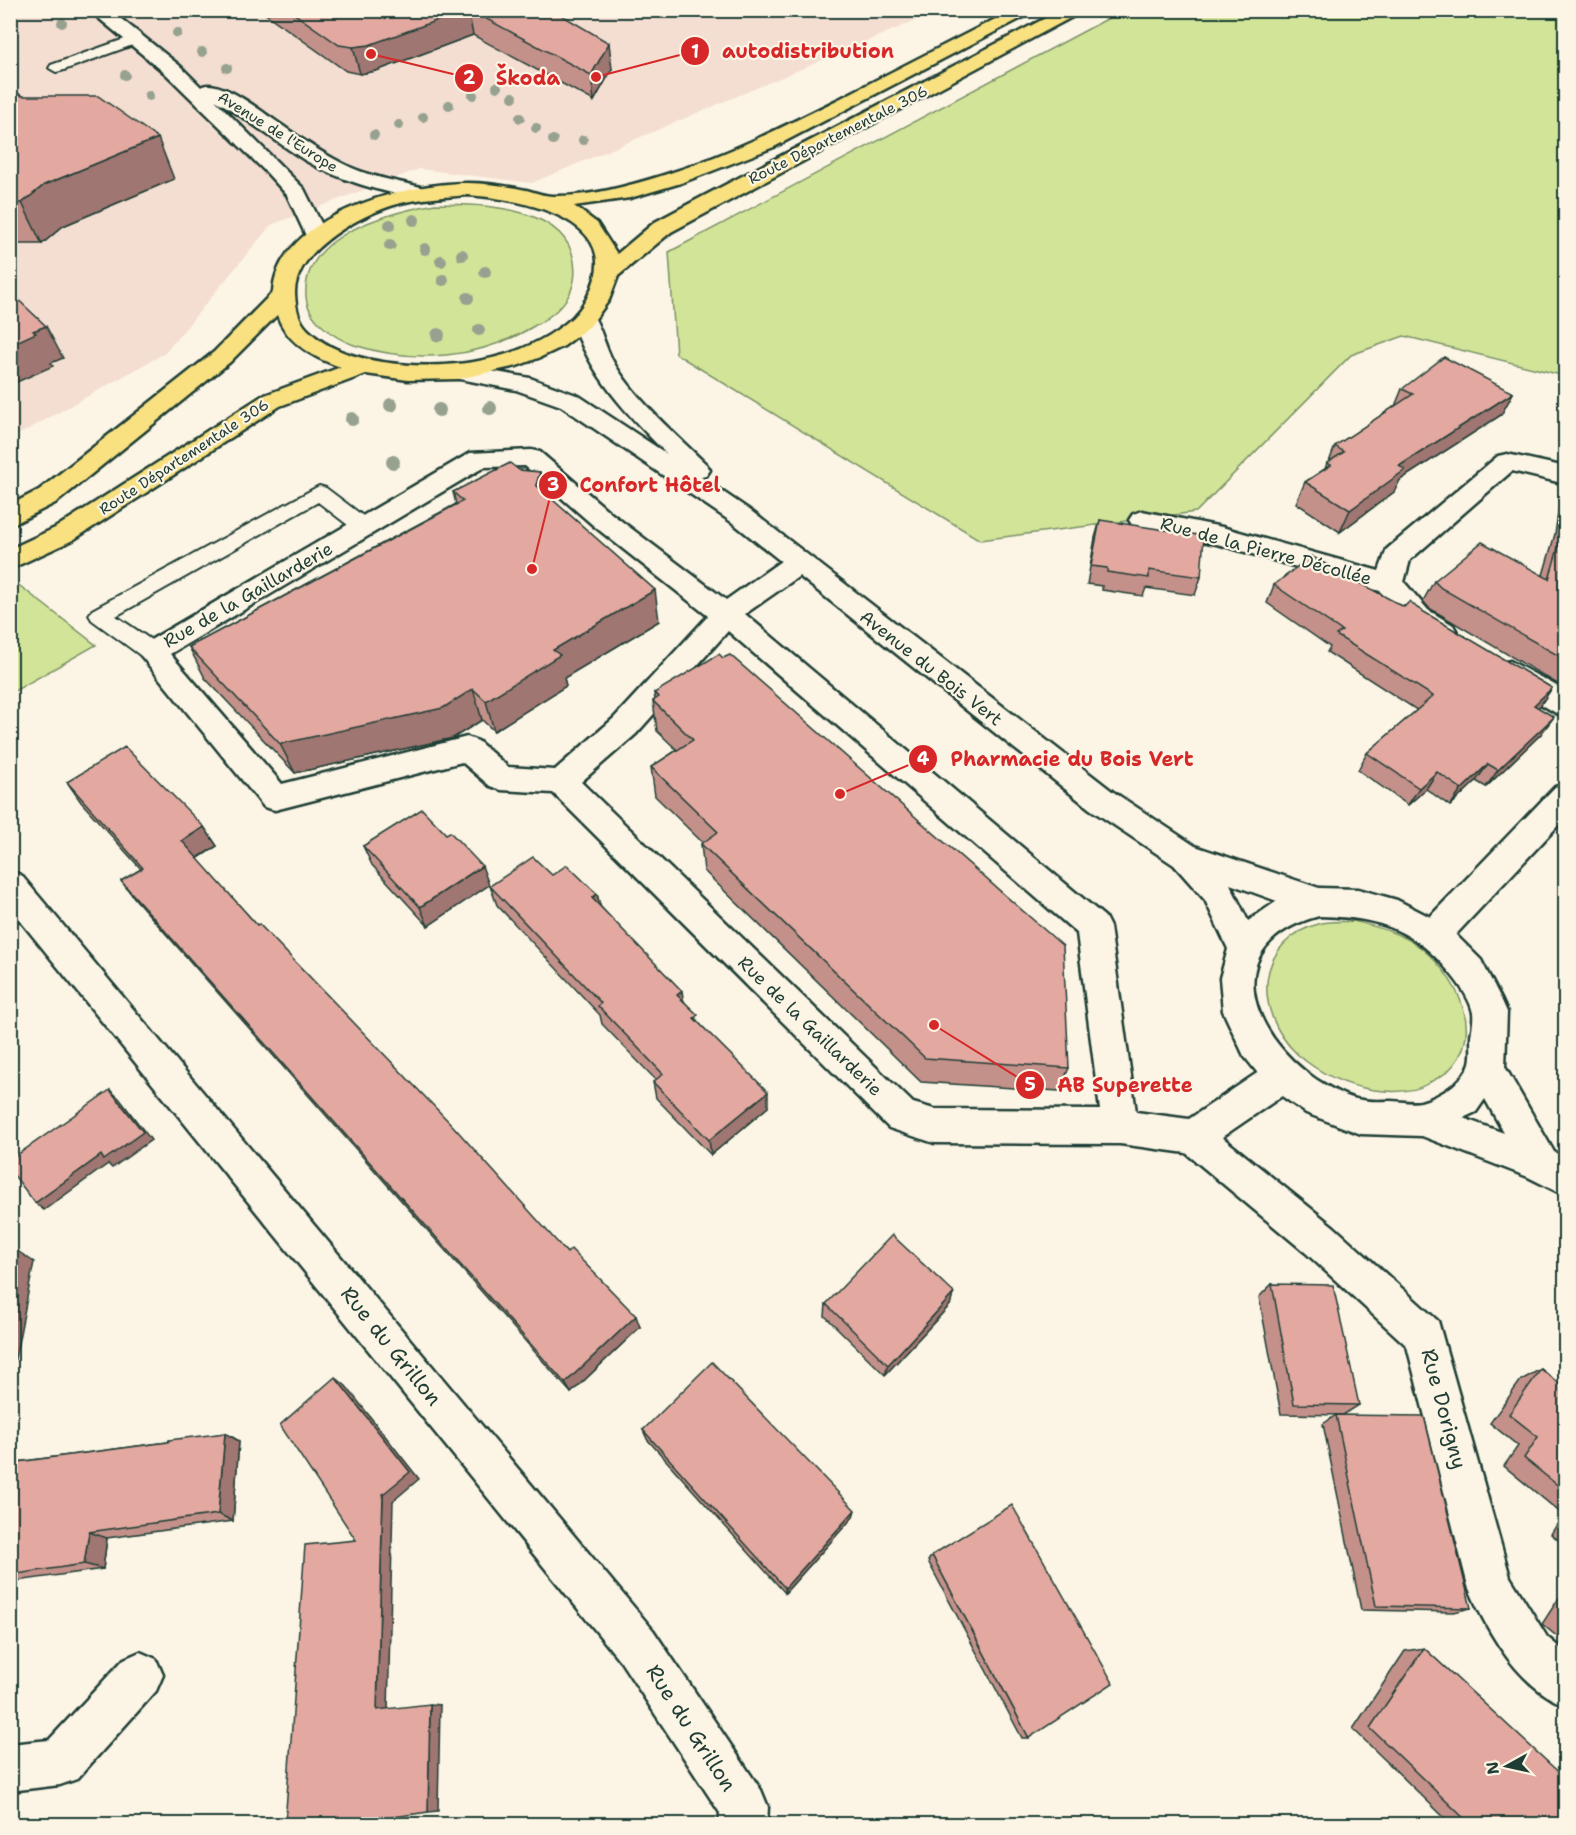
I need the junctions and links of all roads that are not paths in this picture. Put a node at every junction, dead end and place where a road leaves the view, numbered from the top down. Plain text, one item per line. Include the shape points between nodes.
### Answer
1 (98, 10) edge
2 (1028, 10) edge
3 (1076, 10) edge
4 (136, 39) junction
5 (56, 68) dead end
6 (173, 70) junction
7 (421, 193) junction
8 (548, 203) junction
9 (317, 237) junction
10 (608, 273) junction
11 (282, 296) junction
12 (584, 319) junction
13 (363, 367) junction
14 (458, 372) junction
15 (1566, 476) edge
16 (10, 517) edge
17 (742, 517) junction
18 (1142, 520) dead end
19 (364, 527) junction
20 (10, 560) edge
21 (798, 563) junction
22 (1390, 584) junction
23 (727, 613) junction
24 (152, 652) junction
25 (1566, 705) edge
26 (561, 782) junction
27 (1566, 796) edge
28 (1184, 855) junction
29 (10, 884) edge
30 (1319, 902) junction
31 (1434, 935) junction
32 (1245, 949) junction
33 (1487, 1069) junction
34 (1282, 1076) junction
35 (1422, 1119) junction
36 (1120, 1126) junction
37 (1194, 1137) junction
38 (1553, 1171) edge
39 (140, 1675) dead end
40 (1566, 1683) edge
41 (10, 1768) edge
42 (743, 1824) edge

1 - 4 street, Avenue de l'Europe
2 - 8 main road, Route Départementale 306 via 766,143 674,179 623,194
3 - 10 main road, Route Départementale 306 via 663,226
4 - 5 lane
4 - 6 street, Avenue de l'Europe
6 - 7 street, Avenue de l'Europe via 246,109 310,154 346,173
6 - 9 street, Avenue de l'Europe via 297,193
7 - 8 main road via 496,190
7 - 9 main road via 351,214
8 - 10 main road via 570,212 593,230 606,252
9 - 11 main road via 298,255 286,275
10 - 12 main road via 600,299
11 - 13 main road via 292,325 320,350
11 - 16 main road via 222,357 48,496
12 - 14 main road via 542,348 502,363
12 - 17 street, Avenue du Bois Vert via 590,343 608,372
13 - 14 main road via 409,374
13 - 20 main road, Route Départementale 306 via 271,401 64,534
14 - 17 street, Avenue du Bois Vert via 521,382 570,401
15 - 22 street, Rue de la Pierre Décollée via 1507,462 1397,556
17 - 21 street, Avenue du Bois Vert
18 - 22 street, Rue de la Pierre Décollée via 1222,536
19 - 23 street, Rue de la Gaillarderie via 479,459 531,458 603,520
19 - 24 street, Rue de la Gaillarderie
19 - 24 lane via 319,493 100,615
21 - 23 street
21 - 28 street, Avenue du Bois Vert via 1042,756
22 - 25 street, Rue de la Pierre Décollée via 1418,618
23 - 26 street via 625,726
23 - 36 street, Rue de la Gaillarderie via 1093,927
24 - 26 street, Rue de la Gaillarderie via 275,798 467,749 501,778
26 - 36 street, Rue de la Gaillarderie via 902,1116 934,1126
27 - 31 street
28 - 30 street, Avenue du Bois Vert
28 - 32 street, Avenue du Bois Vert via 1217,891
29 - 42 street, Rue du Grillon via 637,1646 744,1807
30 - 31 street via 1358,903 1397,914
30 - 32 street via 1288,910 1263,926
31 - 33 street via 1469,970 1490,1012
32 - 34 street via 1237,978 1240,1011 1256,1045
33 - 35 street via 1463,1100
33 - 38 street
34 - 35 street via 1319,1101 1361,1117
34 - 37 street
35 - 38 street
36 - 37 street, Rue de la Gaillarderie
37 - 40 street, Rue Dorigny via 1320,1240 1424,1335 1490,1586 1531,1653
39 - 41 street via 60,1762

